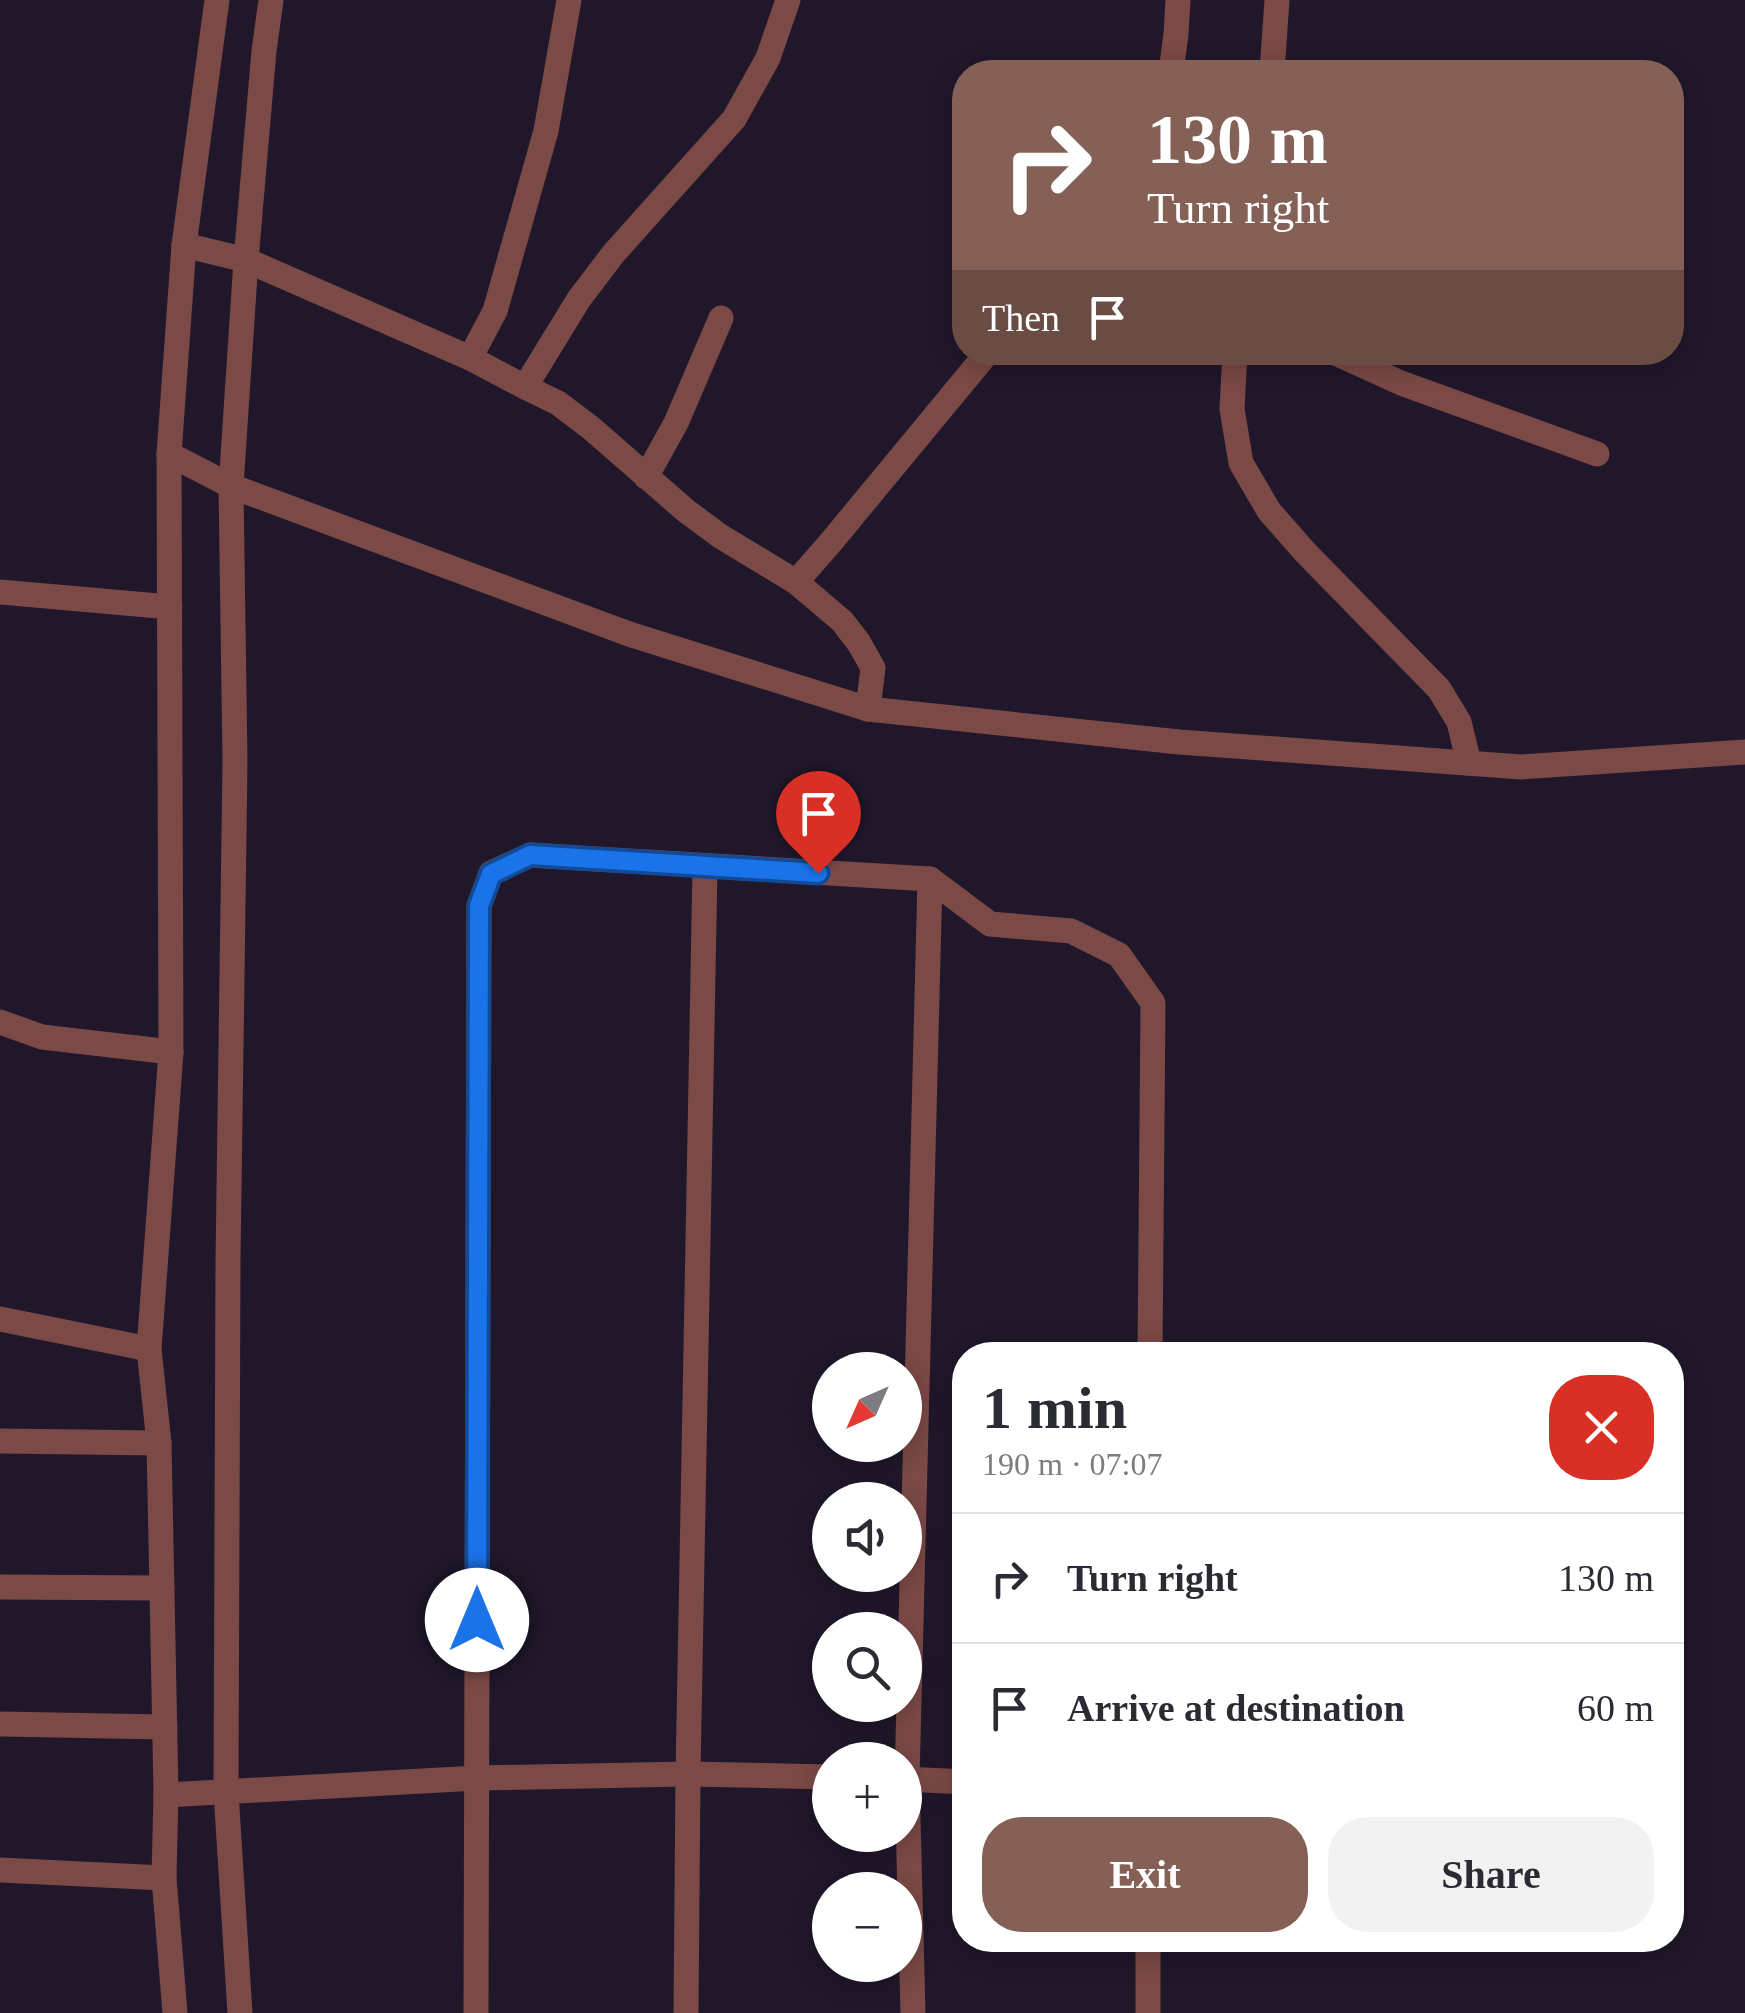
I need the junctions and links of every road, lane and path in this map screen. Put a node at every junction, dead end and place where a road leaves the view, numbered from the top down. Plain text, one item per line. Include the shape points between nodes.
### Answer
1 (217, 0) edge
2 (271, 0) edge
3 (569, 0) edge
4 (788, 0) edge
5 (1178, 0) edge
6 (1276, 0) edge
7 (1173, 60) edge
8 (1273, 60) edge
9 (184, 245) junction
10 (246, 260) junction
11 (720, 318) dead end
12 (470, 358) junction
13 (977, 365) edge
14 (1235, 365) edge
15 (1361, 365) edge
16 (525, 387) junction
17 (169, 454) junction
18 (1596, 454) dead end
19 (646, 477) junction
20 (231, 486) junction
21 (796, 582) junction
22 (0, 592) edge
23 (170, 607) junction
24 (868, 709) junction
25 (1745, 752) edge
26 (1469, 763) junction
27 (705, 866) junction
28 (930, 879) junction
29 (0, 1022) edge
30 (171, 1052) junction
31 (0, 1320) edge
32 (1150, 1342) edge
33 (149, 1349) junction
34 (0, 1441) edge
35 (159, 1444) junction
36 (0, 1587) edge
37 (162, 1588) junction
38 (0, 1724) edge
39 (164, 1727) junction
40 (907, 1742) edge
41 (688, 1774) junction
42 (812, 1777) edge
43 (477, 1778) junction
44 (922, 1781) edge
45 (952, 1782) edge
46 (226, 1792) junction
47 (166, 1795) junction
48 (908, 1852) edge
49 (0, 1870) edge
50 (164, 1878) junction
51 (1148, 1952) edge
52 (174, 2013) edge
53 (240, 2013) edge
54 (476, 2013) edge
55 (686, 2013) edge
56 (912, 2013) edge
57 (1148, 2013) edge

1 - 9 street
2 - 10 street
3 - 12 street via 546,131 494,311
4 - 16 street via 768,58 734,119 614,253
5 - 7 street
6 - 8 street
9 - 10 street
9 - 17 street
10 - 12 street
10 - 20 street
11 - 19 street
12 - 16 street
13 - 21 street
14 - 26 street via 1232,409 1241,463 1269,511 1439,689 1459,722
15 - 18 street
16 - 19 street via 558,403
17 - 20 street
17 - 23 street
19 - 21 street via 720,536
20 - 24 street via 629,634
20 - 46 street via 235,762
21 - 24 street via 859,643 873,668
22 - 23 street
23 - 30 street
24 - 26 street via 1179,742
25 - 26 street via 1521,767
27 - 28 street
27 - 41 street
27 - 43 street via 530,855 491,874 479,906
28 - 32 street via 990,924 1071,931 1118,955 1152,1002
28 - 40 street
29 - 30 street via 42,1037
30 - 33 street
31 - 33 street
33 - 35 street
34 - 35 street
35 - 37 street
36 - 37 street
37 - 39 street
38 - 39 street
39 - 47 street
41 - 42 street
41 - 43 street
41 - 55 street
43 - 46 street
43 - 54 street
44 - 45 street
46 - 47 street
46 - 53 street
47 - 50 street
48 - 56 street
49 - 50 street
50 - 52 street
51 - 57 street

